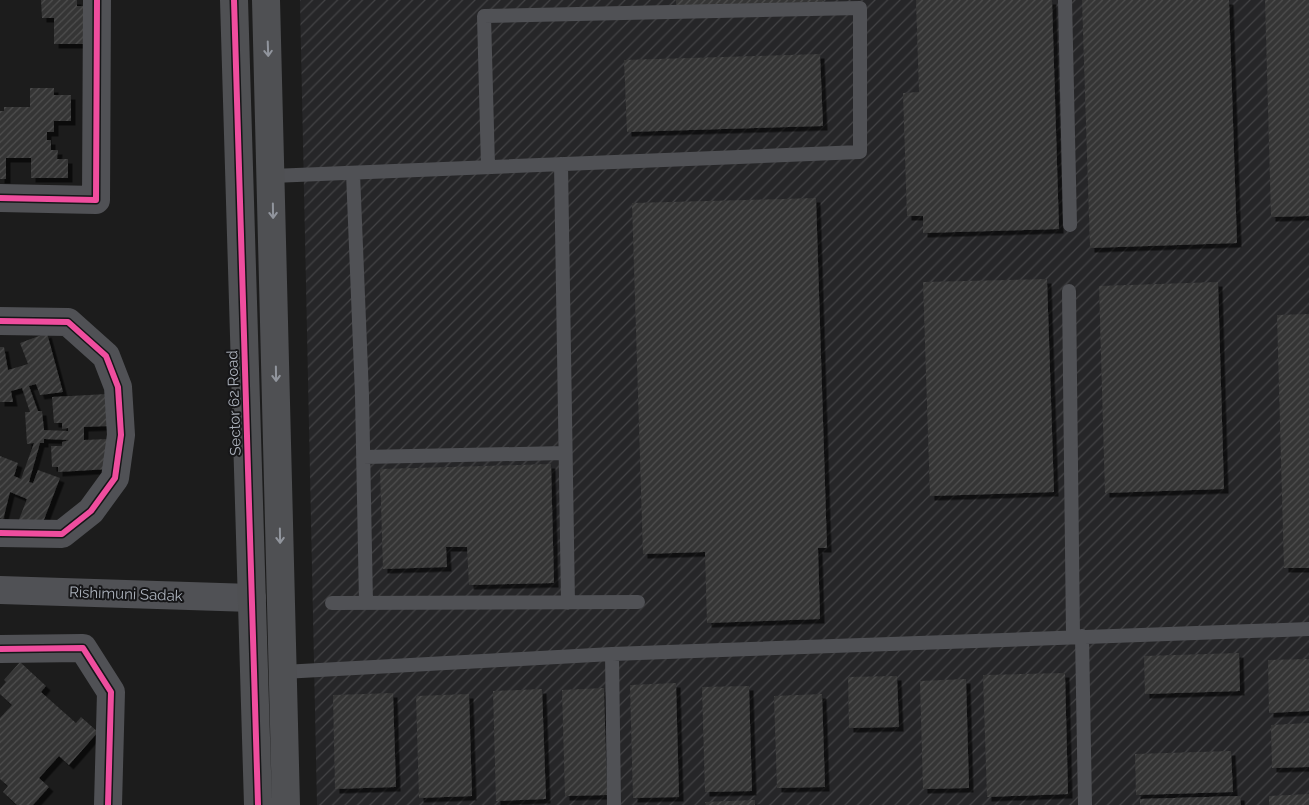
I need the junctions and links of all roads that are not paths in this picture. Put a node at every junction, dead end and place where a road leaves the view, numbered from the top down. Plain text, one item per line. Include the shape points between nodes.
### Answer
1 (97, 0) edge
2 (234, 0) edge
3 (266, 0) edge
4 (1065, 0) edge
5 (561, 164) junction
6 (488, 167) junction
7 (353, 173) junction
8 (272, 176) junction
9 (0, 198) edge
10 (1070, 225) dead end
11 (1068, 291) dead end
12 (274, 296) junction
13 (243, 298) junction
14 (0, 321) edge
15 (566, 454) junction
16 (363, 457) junction
17 (0, 533) edge
18 (0, 590) edge
19 (252, 598) junction
20 (638, 602) dead end
21 (332, 603) dead end
22 (366, 603) junction
23 (568, 603) junction
24 (1309, 629) edge
25 (1078, 636) junction
26 (0, 649) edge
27 (612, 654) junction
28 (283, 672) junction
29 (108, 805) edge
30 (258, 805) edge
31 (286, 805) edge
32 (614, 805) edge
33 (1085, 805) edge

1 - 9 street via 96,200
2 - 13 street, Sector 62 Road
3 -> 8 street
4 - 10 lane
5 - 6 lane
5 - 6 lane via 860,152 860,8 484,16
5 - 15 lane
6 - 7 lane
7 - 8 lane
7 - 16 lane
8 -> 12 street
11 - 25 lane
12 - 13 street
12 -> 28 street
13 - 19 street, Sector 62 Road
14 - 17 street via 68,322 106,356 118,387 122,434 115,478 91,512 62,534
15 - 16 lane
15 - 23 lane
16 - 22 lane
18 - 19 street, Rishimuni Sadak
19 - 30 street, Sector 62 Road
20 - 23 lane
21 - 22 lane
22 - 23 lane
24 - 25 lane
25 - 27 lane
25 - 33 lane
26 - 29 street via 82,648 111,692
27 - 28 lane
27 - 32 lane
28 - 31 street

